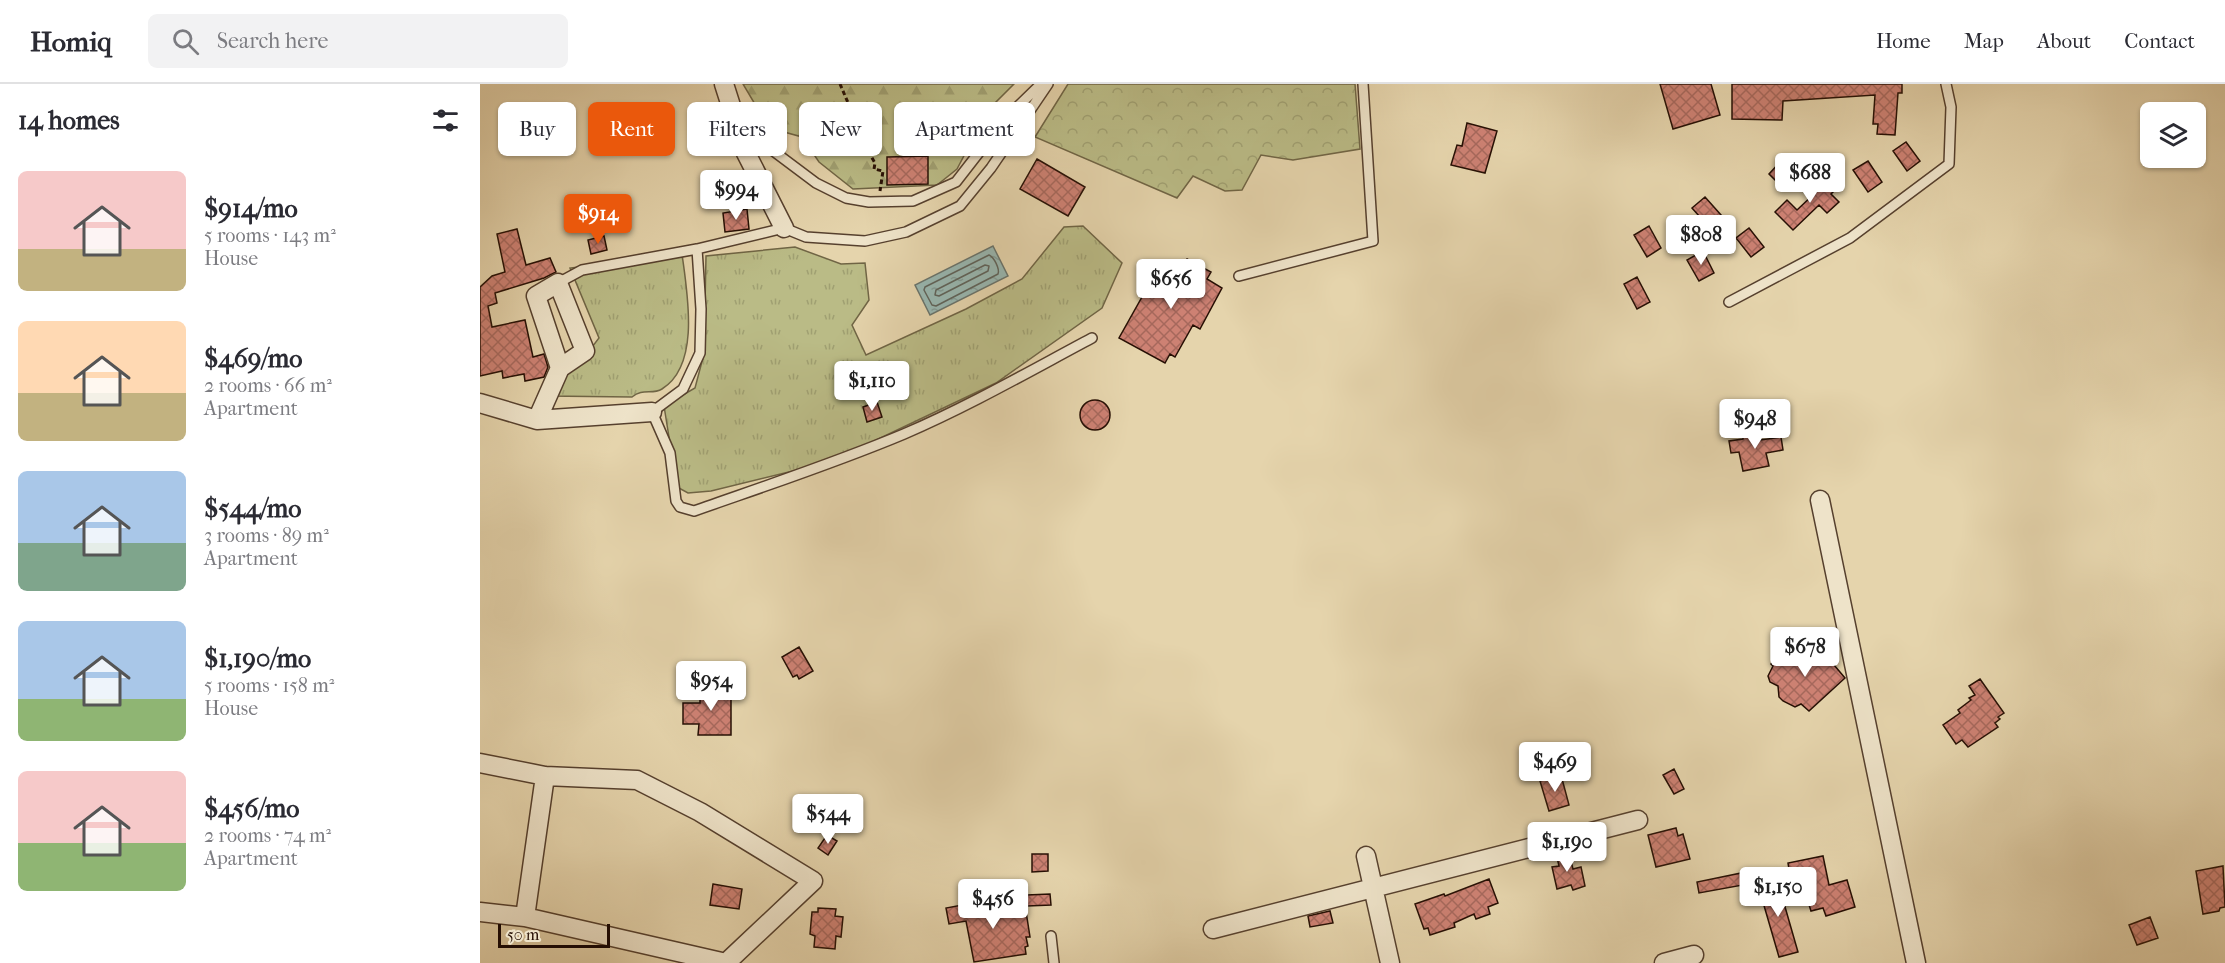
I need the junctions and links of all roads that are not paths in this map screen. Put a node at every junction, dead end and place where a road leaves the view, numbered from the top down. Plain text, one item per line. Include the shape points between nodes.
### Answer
1 (1041, 84) edge
2 (1047, 84) edge
3 (1363, 84) edge
4 (1946, 84) edge
5 (726, 91) edge
6 (784, 228) junction
7 (697, 249) junction
8 (1239, 276) dead end
9 (558, 284) junction
10 (1728, 302) dead end
11 (1092, 338) dead end
12 (560, 368) junction
13 (480, 403) edge
14 (652, 412) junction
15 (537, 420) junction
16 (1820, 500) dead end
17 (480, 763) edge
18 (545, 776) junction
19 (1638, 820) dead end
20 (1366, 856) dead end
21 (1373, 887) junction
22 (480, 912) edge
23 (525, 917) junction
24 (1212, 929) dead end
25 (1051, 936) dead end
26 (1694, 956) dead end
27 (726, 963) edge
28 (1054, 963) edge
29 (1390, 963) edge
30 (1664, 963) edge
31 (1916, 963) edge

1 - 5 lane via 1005,119 956,182 913,201 869,202 846,198 816,183 772,150
2 - 6 lane via 991,168 960,206 906,232 865,240 806,237
3 - 8 lane via 1373,241
4 - 10 lane via 1951,107 1949,164 1850,238
5 - 6 street via 746,153
6 - 7 lane
7 - 9 lane via 582,270
7 - 14 lane via 700,353 683,389
9 - 12 street via 536,296
9 - 12 street via 585,351
11 - 14 lane via 907,433 834,463 694,511 676,501 670,453
12 - 15 street
13 - 15 street
14 - 15 street
16 - 31 street
17 - 18 street
18 - 23 street
18 - 27 street via 637,780 700,812 813,880
19 - 21 street
20 - 21 street
21 - 24 street
21 - 29 street
22 - 23 street
23 - 27 street
25 - 28 lane
26 - 30 street

